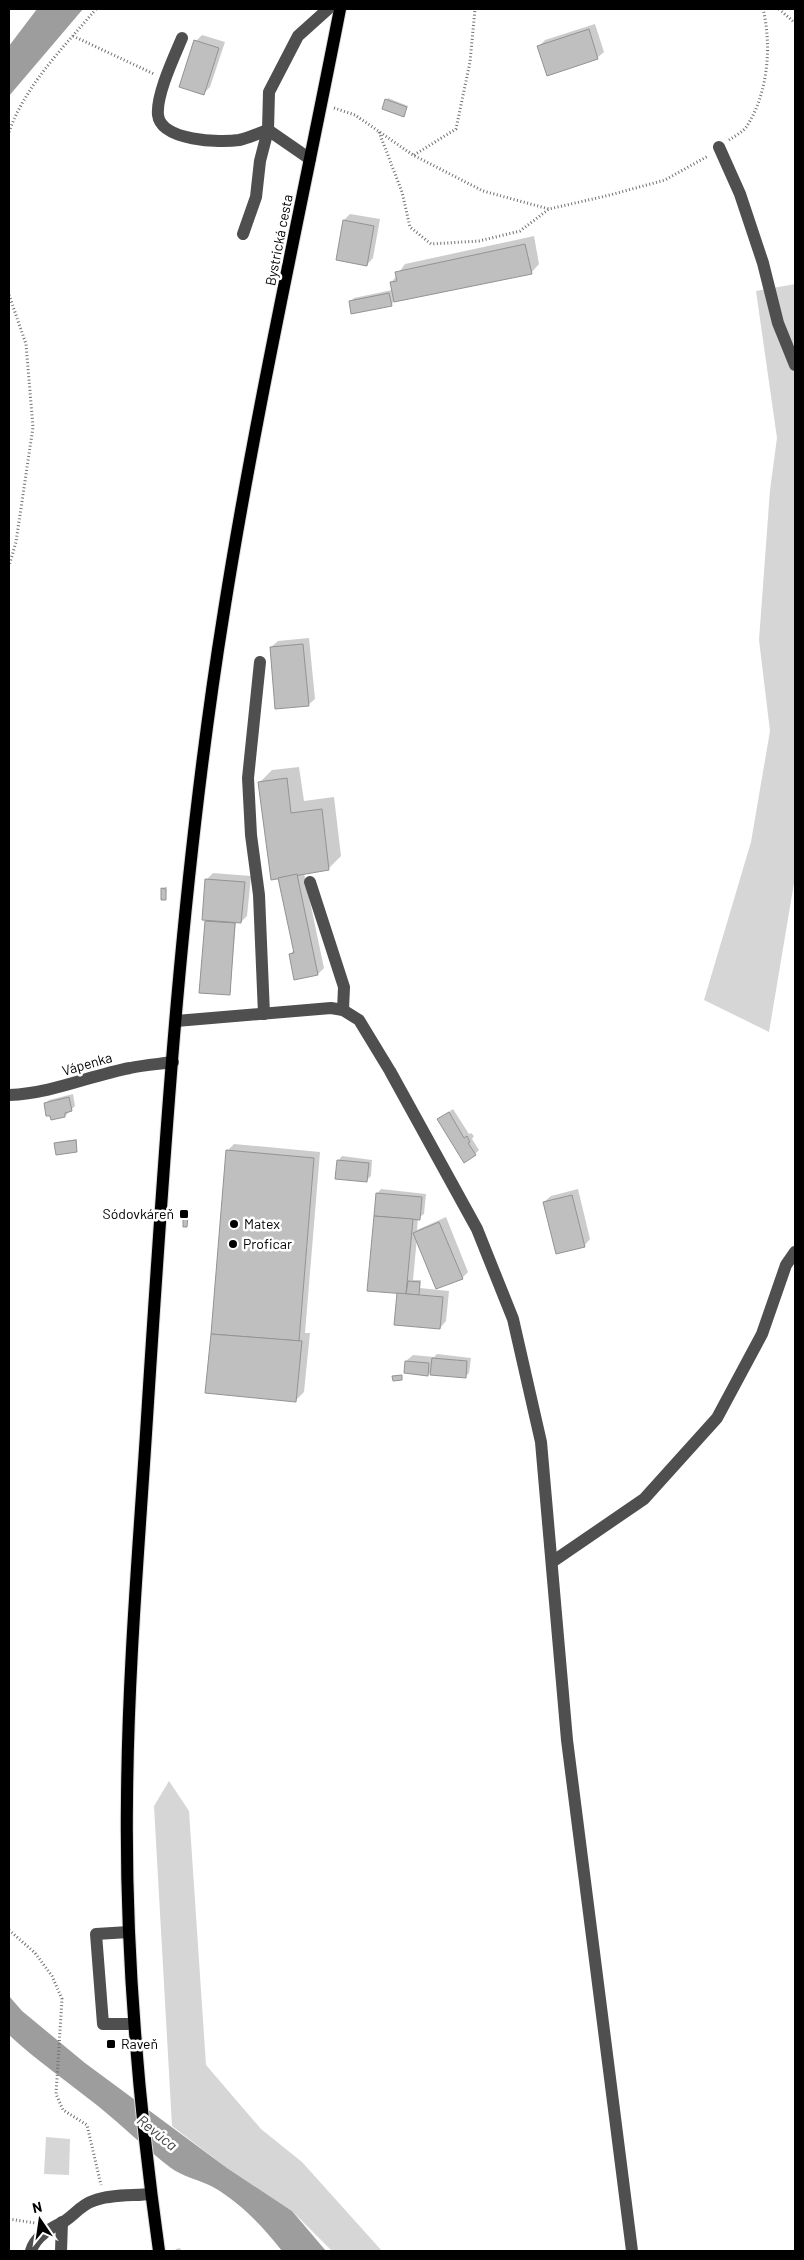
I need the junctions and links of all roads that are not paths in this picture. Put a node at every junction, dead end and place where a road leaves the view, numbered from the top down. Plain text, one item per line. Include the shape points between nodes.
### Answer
1 (328, 9) edge
2 (340, 9) edge
3 (182, 38) dead end
4 (268, 130) junction
5 (719, 147) road end
6 (310, 159) junction
7 (243, 234) dead end
8 (795, 365) edge
9 (260, 662) dead end
10 (310, 882) dead end
11 (342, 1010) junction
12 (264, 1014) junction
13 (176, 1021) junction
14 (173, 1062) junction
15 (9, 1095) edge
16 (795, 1252) edge
17 (552, 1562) junction
18 (128, 1932) junction
19 (134, 2024) junction
20 (151, 2194) junction
21 (62, 2222) junction
22 (31, 2251) edge
23 (61, 2251) edge
24 (158, 2251) edge
25 (632, 2251) edge

1 - 4 street via 298,36 269,92
2 - 6 main road, Bystrická cesta
3 - 4 street via 165,78 158,115 162,126 172,133 221,141 241,140
4 - 6 street
4 - 7 street via 260,160 256,197
5 - 8 street via 740,194 763,263 778,323
6 - 13 main road, Bystrická cesta via 224,609 187,893
9 - 12 street via 248,778 259,895
10 - 11 street via 344,988
11 - 12 street via 292,1010
11 - 17 street via 360,1020 473,1220 513,1319 541,1442
12 - 13 street
13 - 14 main road, Bystrická cesta
14 - 15 street, Vápenka via 129,1068 29,1094
14 - 18 main road, Bystrická cesta via 130,1686
16 - 17 street via 786,1265 762,1334 717,1418 644,1499
17 - 25 street via 567,1740
18 - 19 main road, Bystrická cesta
18 - 19 street via 96,1934 103,2024
19 - 20 main road, Bystrická cesta
20 - 21 street via 93,2200
20 - 24 main road, Bystrická cesta
21 - 22 street via 46,2231
21 - 23 street

